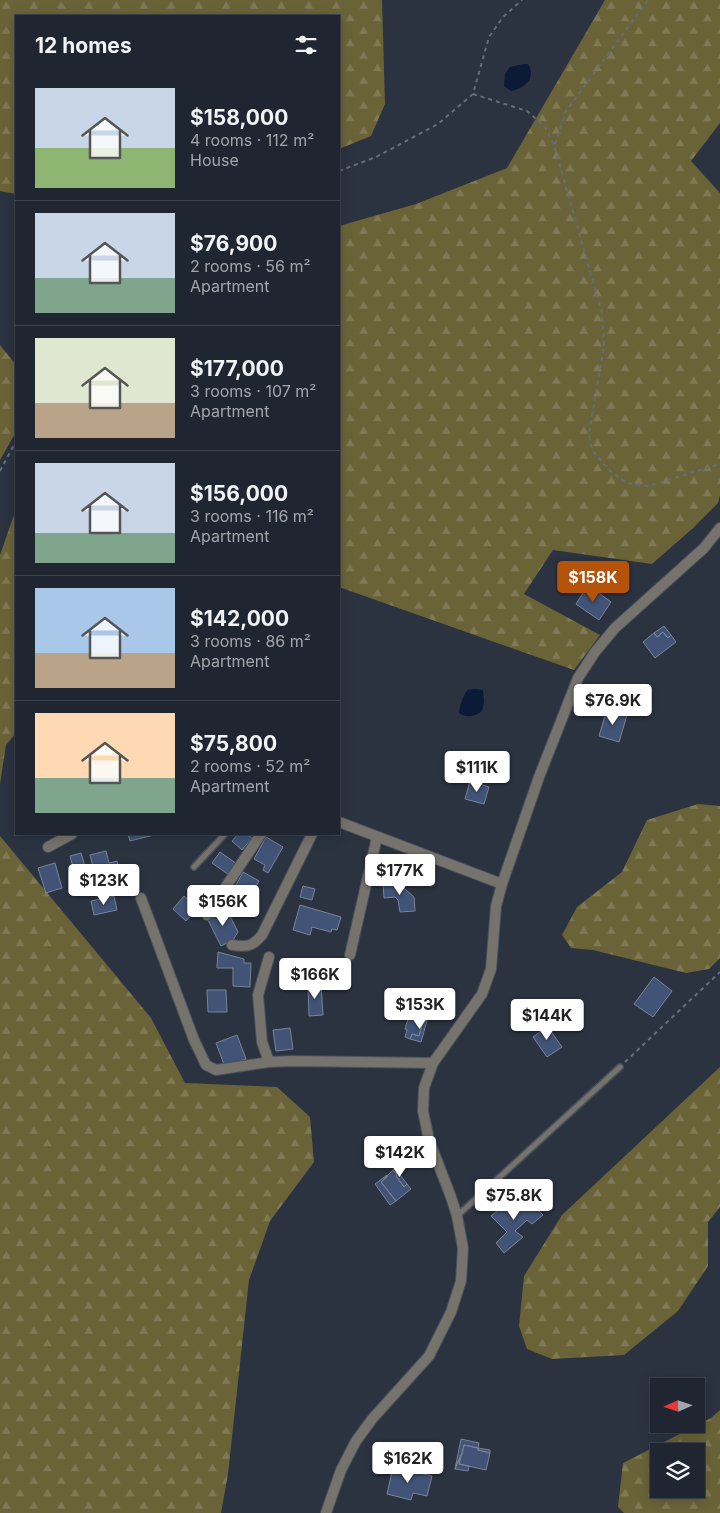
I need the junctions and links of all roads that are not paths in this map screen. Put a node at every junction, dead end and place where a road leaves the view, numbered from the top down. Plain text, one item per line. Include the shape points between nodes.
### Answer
1 (720, 528) edge
2 (340, 822) edge
3 (70, 835) edge
4 (224, 835) edge
5 (260, 835) edge
6 (312, 835) edge
7 (377, 837) junction
8 (48, 847) dead end
9 (194, 867) dead end
10 (502, 884) junction
11 (141, 898) dead end
12 (206, 915) dead end
13 (232, 945) dead end
14 (350, 954) dead end
15 (269, 957) dead end
16 (268, 1062) junction
17 (433, 1063) junction
18 (620, 1067) road end
19 (457, 1216) junction
20 (326, 1513) edge

1 - 10 street via 704,548 615,628 578,678
2 - 7 street
3 - 8 street
4 - 9 lane
5 - 12 street
6 - 13 street via 262,935 255,943 244,947
7 - 10 street
7 - 14 street
10 - 17 street via 496,906 490,969 482,994
11 - 16 street via 206,1065 216,1070
15 - 16 street via 258,995 262,1042
16 - 17 street
17 - 19 street via 424,1088 423,1111 429,1140
18 - 19 lane
19 - 20 street via 463,1248 461,1281 451,1312 429,1356 356,1441 341,1470

